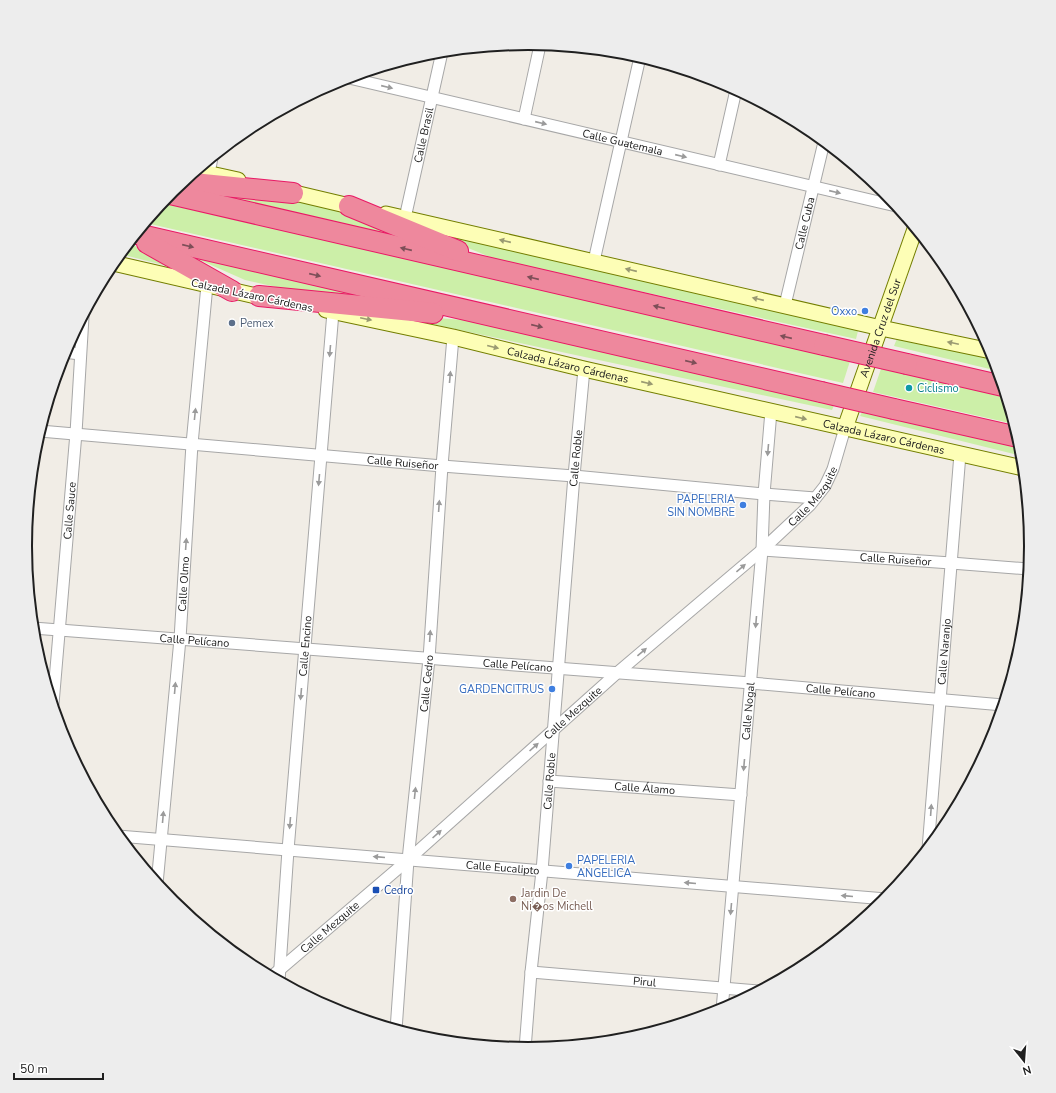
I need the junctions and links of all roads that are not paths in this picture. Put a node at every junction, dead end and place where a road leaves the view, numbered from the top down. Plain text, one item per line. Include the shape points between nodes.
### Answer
1 (539, 51) edge
2 (441, 59) edge
3 (639, 63) edge
4 (359, 80) edge
5 (735, 96) edge
6 (432, 97) junction
7 (524, 119) junction
8 (620, 141) junction
9 (823, 148) edge
10 (719, 165) junction
11 (203, 172) edge
12 (191, 183) edge
13 (813, 187) junction
14 (293, 193) junction
15 (177, 196) edge
16 (886, 204) edge
17 (349, 206) junction
18 (405, 218) junction
19 (913, 234) edge
20 (140, 237) edge
21 (140, 238) edge
22 (594, 261) junction
23 (120, 265) edge
24 (510, 273) junction
25 (207, 285) junction
26 (232, 291) junction
27 (259, 296) junction
28 (785, 305) junction
29 (333, 312) junction
30 (513, 320) junction
31 (881, 328) junction
32 (82, 329) edge
33 (454, 337) junction
34 (983, 349) edge
35 (72, 353) edge
36 (80, 354) junction
37 (584, 369) junction
38 (997, 385) edge
39 (771, 412) junction
40 (845, 428) junction
41 (46, 431) edge
42 (76, 433) junction
43 (1011, 435) edge
44 (192, 444) junction
45 (960, 454) junction
46 (321, 455) junction
47 (442, 466) junction
48 (1017, 467) edge
49 (574, 476) junction
50 (764, 494) junction
51 (815, 498) junction
52 (762, 550) junction
53 (951, 563) junction
54 (1023, 569) edge
55 (39, 628) edge
56 (59, 630) junction
57 (180, 638) junction
58 (305, 649) junction
59 (429, 659) junction
60 (558, 668) junction
61 (617, 673) junction
62 (751, 683) junction
63 (54, 692) edge
64 (939, 700) junction
65 (998, 705) edge
66 (553, 730) junction
67 (549, 781) junction
68 (741, 795) junction
69 (126, 837) edge
70 (929, 838) edge
71 (161, 840) junction
72 (288, 850) junction
73 (408, 860) junction
74 (542, 871) junction
75 (158, 877) edge
76 (733, 886) junction
77 (878, 898) edge
78 (531, 972) junction
79 (277, 974) edge
80 (278, 975) edge
81 (724, 989) junction
82 (748, 990) edge
83 (723, 1003) edge
84 (396, 1025) edge
85 (526, 1042) edge

1 - 7 street
2 - 6 street, Calle Brasil
3 - 8 street
4 -> 6 street, Calle Guatemala
5 - 10 street
6 - 7 street, Calle Guatemala
6 - 18 street, Calle Brasil
7 -> 8 street, Calle Guatemala
8 -> 10 street, Calle Guatemala
8 - 22 street
9 - 13 street, Calle Cuba
10 - 13 street, Calle Guatemala
11 - 14 main road
12 - 14 highway
13 -> 16 street, Calle Guatemala
13 - 28 street, Calle Cuba
14 - 17 main road
24 -> 15 highway
17 - 18 main road
17 - 24 highway
22 -> 18 main road
19 - 31 main road, Avenida Cruz del Sur
20 -> 30 highway
21 - 26 highway
28 -> 22 main road
23 - 25 main road, Calzada Lázaro Cárdenas
38 -> 24 highway, bridge
25 - 26 main road, Calzada Lázaro Cárdenas
44 -> 25 street, Calle Olmo
26 - 27 main road, Calzada Lázaro Cárdenas
27 - 29 main road, Calzada Lázaro Cárdenas
27 - 30 highway
28 - 31 main road
29 -> 33 main road, Calzada Lázaro Cárdenas
29 -> 46 street, Calle Encino
30 -> 43 highway, bridge
34 -> 31 main road
31 - 40 main road, Avenida Cruz del Sur
32 - 36 street, Calle Sauce
33 -> 37 main road, Calzada Lázaro Cárdenas
47 -> 33 street, Calle Cedro
35 - 36 street
36 - 42 street, Calle Sauce
37 -> 39 main road, Calzada Lázaro Cárdenas
37 - 49 street, Calle Roble
39 -> 40 main road, Calzada Lázaro Cárdenas
39 -> 50 street, Calle Nogal
40 - 45 main road, Calzada Lázaro Cárdenas
40 - 51 street, Calle Mezquite via 833,469 825,486
41 - 42 street, Calle Ruiseñor
42 - 44 street, Calle Ruiseñor
42 - 56 street, Calle Sauce
44 - 46 street, Calle Ruiseñor
57 -> 44 street, Calle Olmo
45 - 48 main road, Calzada Lázaro Cárdenas
45 - 53 street, Calle Naranjo
46 - 47 street, Calle Ruiseñor
46 -> 58 street, Calle Encino
47 - 49 street, Calle Ruiseñor
59 -> 47 street, Calle Cedro
49 - 50 street, Calle Ruiseñor
49 - 60 street, Calle Roble
50 - 51 street, Calle Ruiseñor
50 - 52 street, Calle Nogal
51 - 52 street, Calle Mezquite
52 - 53 street, Calle Ruiseñor
61 -> 52 street, Calle Mezquite
52 -> 62 street, Calle Nogal
53 - 54 street, Calle Ruiseñor
53 - 64 street, Calle Naranjo
55 - 56 street, Calle Pelícano
56 - 57 street, Calle Pelícano
56 - 63 street, Calle Sauce
57 - 58 street, Calle Pelícano
71 -> 57 street, Calle Olmo
58 - 59 street, Calle Pelícano
58 -> 72 street, Calle Encino
59 - 60 street, Calle Pelícano
73 -> 59 street, Calle Cedro
60 - 61 street, Calle Pelícano
60 - 66 street, Calle Roble
61 - 62 street, Calle Pelícano
61 - 66 street, Calle Mezquite
62 - 64 street, Calle Pelícano
62 -> 68 street, Calle Nogal
64 - 65 street, Calle Pelícano
70 -> 64 street, Calle Naranjo
66 - 67 street, Calle Roble
73 -> 66 street, Calle Mezquite
67 - 68 street, Calle Álamo
67 - 74 street, Calle Roble
68 - 76 street, Calle Nogal
69 - 71 street, Calle Eucalipto
71 - 72 street, Calle Eucalipto
71 - 75 street, Calle Olmo
73 -> 72 street, Calle Eucalipto
72 - 79 street, Calle Encino
73 - 74 street, Calle Eucalipto
73 - 80 street, Calle Mezquite
73 - 84 street, Calle Cedro
76 -> 74 street, Calle Eucalipto
74 - 78 street, Calle Roble
77 -> 76 street, Calle Eucalipto
76 -> 81 street, Calle Nogal
78 - 81 street, Pirul
78 - 85 street, Calle Roble
81 - 82 street, Pirul
81 - 83 street, Calle Nogal

